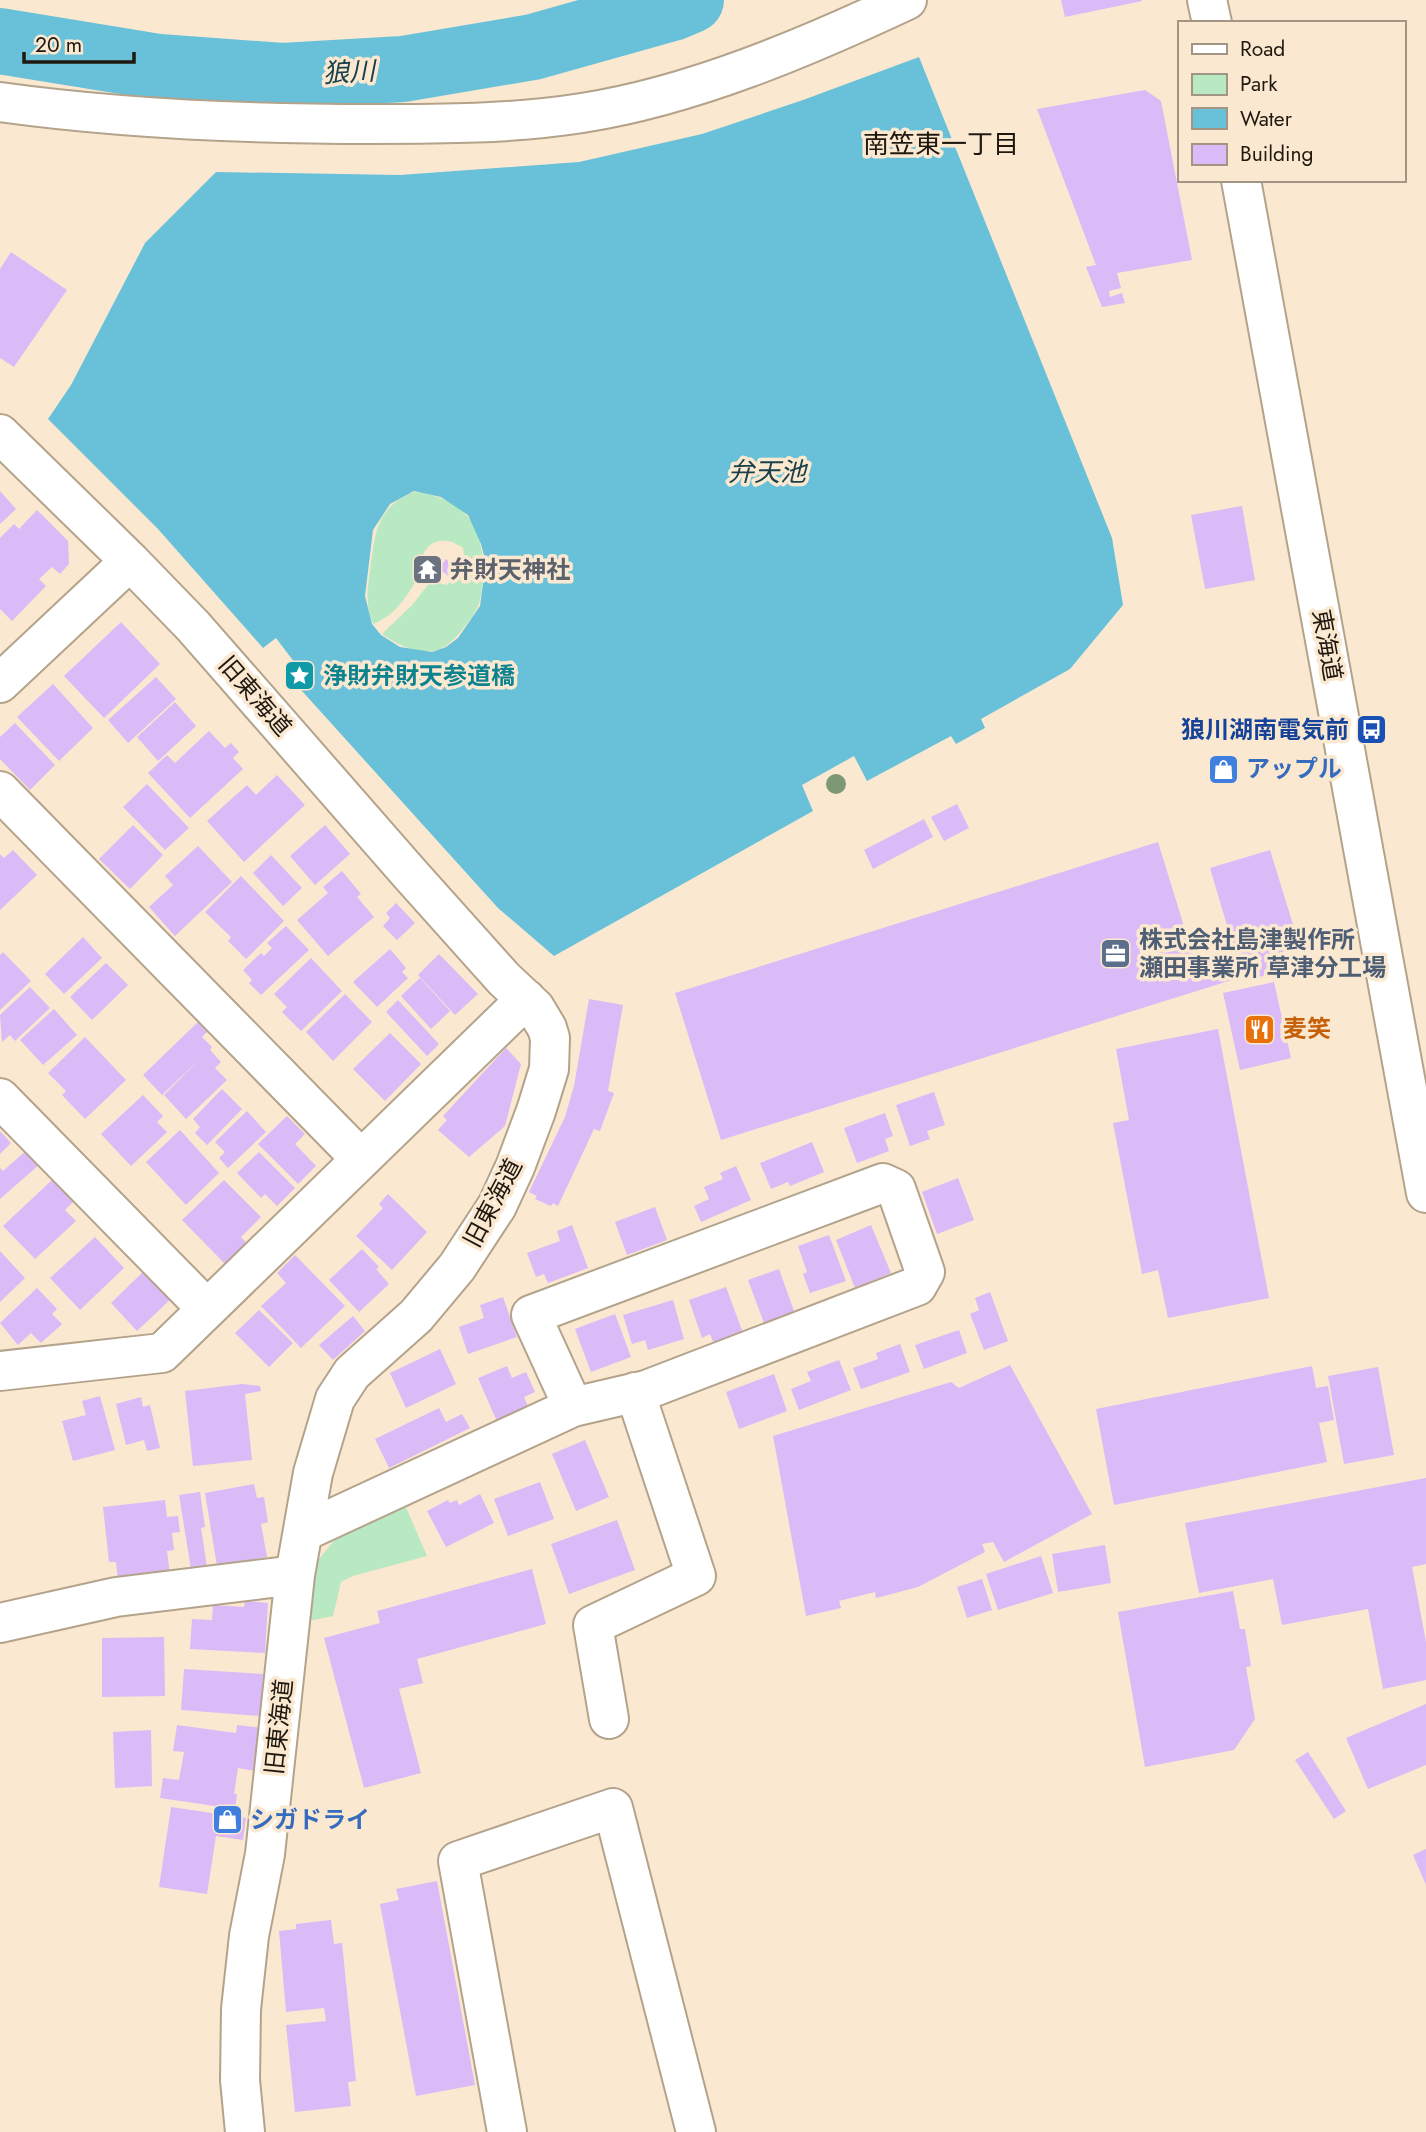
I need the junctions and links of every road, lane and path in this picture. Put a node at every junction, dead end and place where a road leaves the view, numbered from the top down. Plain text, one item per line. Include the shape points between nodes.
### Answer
1 (907, 0) edge
2 (1208, 0) edge
3 (1212, 21) edge
4 (0, 102) edge
5 (1241, 182) edge
6 (0, 433) edge
7 (130, 561) junction
8 (0, 683) edge
9 (0, 791) edge
10 (526, 999) junction
11 (0, 1098) edge
12 (360, 1158) junction
13 (1426, 1193) edge
14 (206, 1308) junction
15 (0, 1371) edge
16 (635, 1392) junction
17 (573, 1407) junction
18 (303, 1532) junction
19 (295, 1575) junction
20 (0, 1623) edge
21 (609, 1719) dead end
22 (245, 2132) edge
23 (507, 2132) edge
24 (696, 2132) edge

1 - 4 main road via 779,57 635,102 583,113 452,124 312,124 185,121
2 - 3 main road
5 - 13 main road, 東海道
6 - 7 main road, 旧東海道
7 - 8 main road
7 - 10 main road, 旧東海道
9 - 12 main road
10 - 12 main road
10 - 18 main road, 旧東海道 via 547,1028 551,1050 546,1080 515,1167 497,1206 457,1267 416,1316 352,1373 335,1399 313,1473
11 - 14 main road
12 - 14 main road
14 - 15 main road via 162,1353
16 - 17 main road
16 - 17 main road via 917,1286 925,1272 896,1189 883,1183 531,1315
16 - 21 main road via 696,1576 593,1625
17 - 18 main road
18 - 19 main road, 旧東海道
19 - 20 main road via 116,1597
19 - 22 main road, 旧東海道 via 265,1853 241,2009
23 - 24 main road via 458,1861 612,1808

